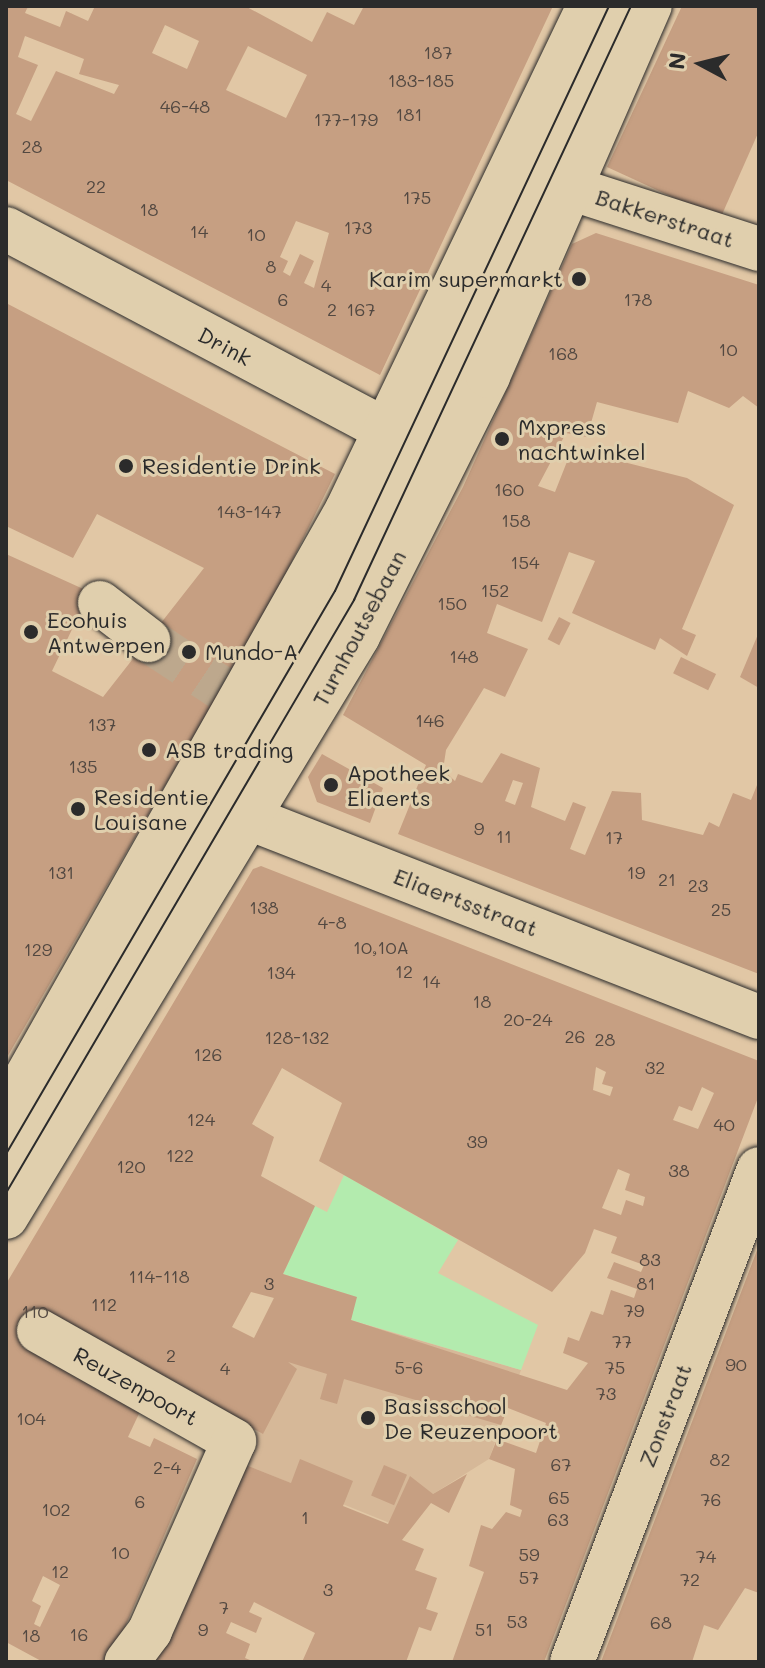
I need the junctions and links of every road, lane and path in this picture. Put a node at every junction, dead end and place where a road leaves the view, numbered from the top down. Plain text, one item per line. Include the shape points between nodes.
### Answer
1 (589, 6) edge
2 (620, 6) edge
3 (650, 6) edge
4 (570, 188) junction
5 (6, 229) edge
6 (759, 249) edge
7 (416, 446) junction
8 (100, 603) dead end
9 (148, 640) tunnel mouth
10 (232, 809) junction
11 (169, 828) junction
12 (759, 1017) edge
13 (6, 1113) edge
14 (759, 1169) edge
15 (6, 1174) edge
16 (6, 1217) edge
17 (39, 1331) dead end
18 (127, 1662) edge
19 (572, 1662) edge

1 - 7 main road, Turnhoutsebaan
2 - 7 main road
3 - 4 main road, Turnhoutsebaan
4 - 6 main road, Bakkerstraat
4 - 7 main road, Turnhoutsebaan
5 - 7 main road, Drink
7 - 10 main road, Turnhoutsebaan via 345,659
7 - 11 main road, Turnhoutsebaan via 230,694
8 - 9 main road
10 - 11 main road
10 - 12 main road, Eliaertsstraat
10 - 15 main road
10 - 16 main road, Turnhoutsebaan
11 - 13 main road, Turnhoutsebaan
14 - 19 main road, Zonstraat
17 - 18 main road, Reuzenpoort via 234,1441 150,1631

